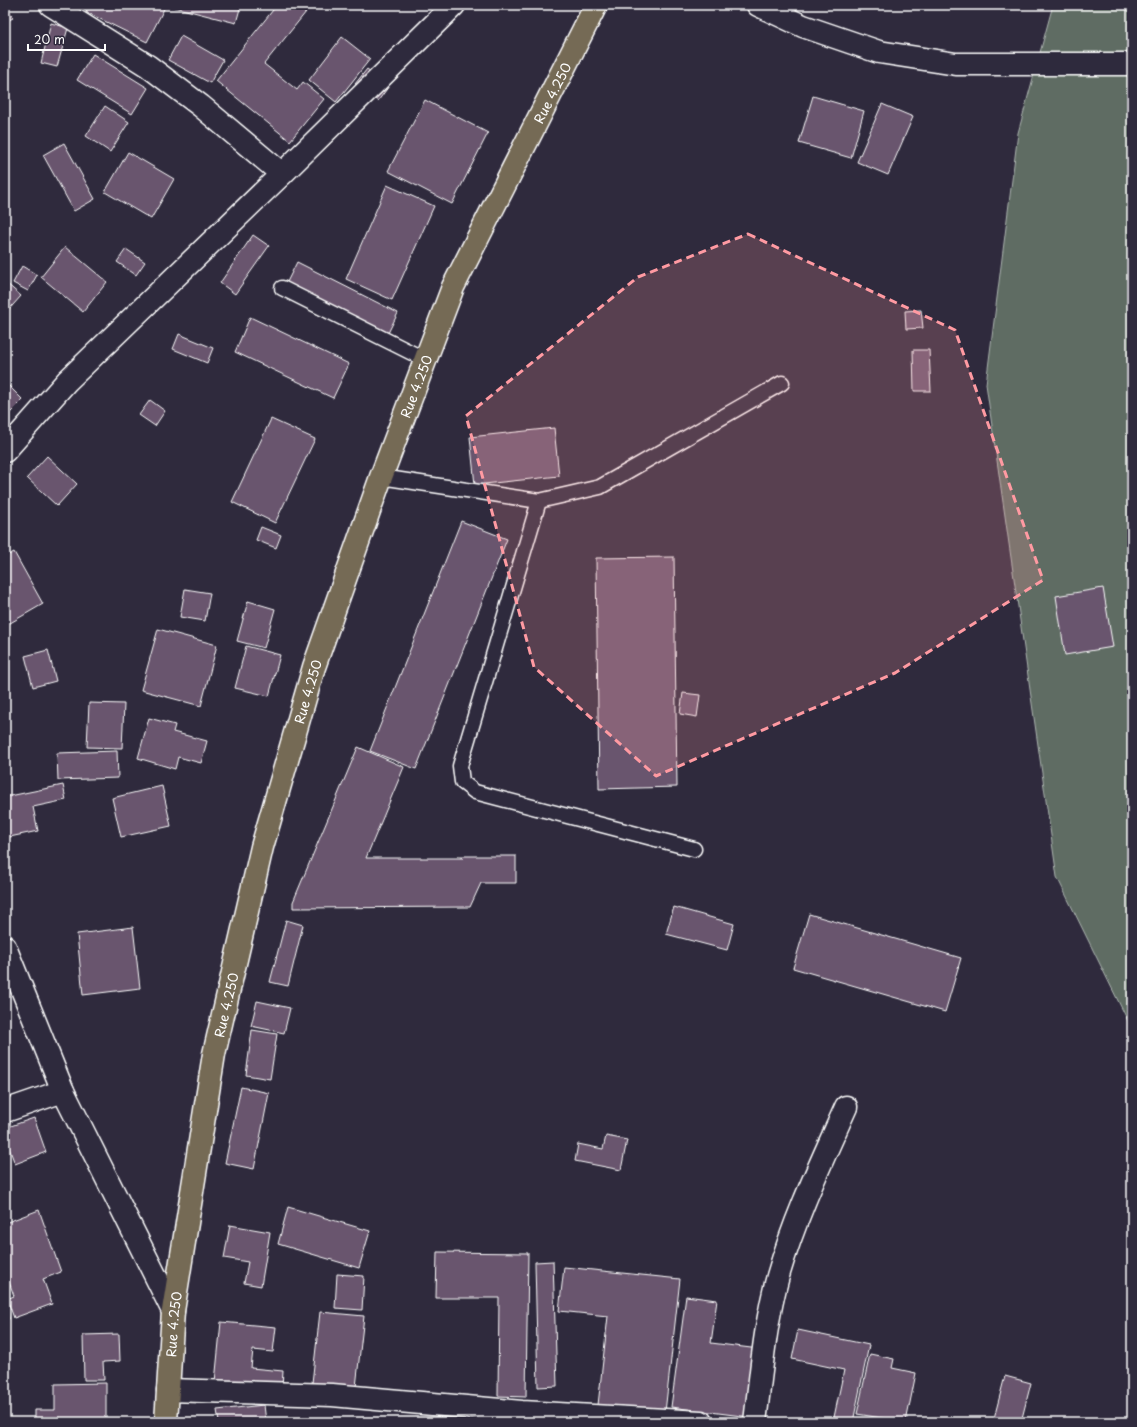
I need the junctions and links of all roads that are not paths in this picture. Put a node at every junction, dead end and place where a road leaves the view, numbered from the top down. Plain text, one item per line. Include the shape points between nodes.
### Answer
1 (52, 5) edge
2 (454, 5) edge
3 (596, 5) edge
4 (758, 5) edge
5 (1132, 64) edge
6 (282, 174) junction
7 (282, 288) dead end
8 (426, 360) junction
9 (782, 383) dead end
10 (5, 451) edge
11 (381, 478) junction
12 (539, 501) junction
13 (694, 849) dead end
14 (5, 947) edge
15 (63, 1091) junction
16 (846, 1107) dead end
17 (5, 1111) edge
18 (173, 1311) junction
19 (168, 1390) junction
20 (166, 1422) edge
21 (701, 1422) edge
22 (755, 1422) edge

1 - 6 street via 148,66
2 - 6 street
3 - 8 main road, Rue 4.250 via 453,287
4 - 5 street via 803,26 878,52 956,64
6 - 10 street via 67,381
7 - 8 lane
8 - 11 main road, Rue 4.250
9 - 12 lane via 600,487
11 - 12 lane
11 - 18 main road, Rue 4.250 via 314,667 262,847 214,1054
12 - 13 lane via 460,766 462,782 475,792
14 - 15 street
15 - 17 street
15 - 18 street
16 - 22 street via 801,1207 778,1277 769,1319
18 - 19 main road, Rue 4.250
19 - 20 main road, Rue 4.250
19 - 21 street via 332,1395 522,1412

